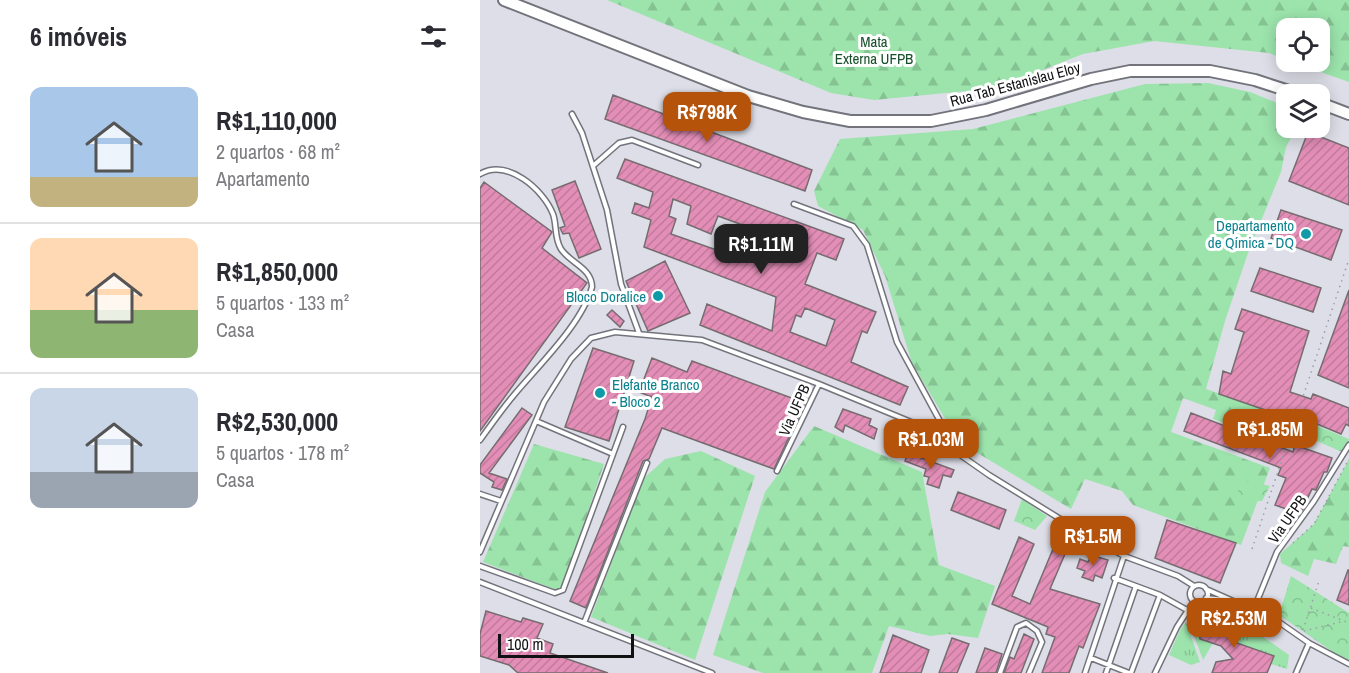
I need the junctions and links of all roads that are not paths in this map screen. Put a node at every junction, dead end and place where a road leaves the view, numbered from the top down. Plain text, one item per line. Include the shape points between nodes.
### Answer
1 (504, 0) edge
2 (1276, 87) edge
3 (1330, 107) edge
4 (572, 114) dead end
5 (1349, 114) edge
6 (698, 165) dead end
7 (593, 166) junction
8 (480, 174) edge
9 (794, 204) dead end
10 (639, 333) junction
11 (819, 384) junction
12 (536, 420) junction
13 (623, 427) dead end
14 (480, 440) edge
15 (1349, 445) edge
16 (949, 449) junction
17 (613, 454) junction
18 (647, 463) dead end
19 (777, 471) dead end
20 (480, 494) edge
21 (501, 501) junction
22 (480, 552) edge
23 (1124, 556) junction
24 (480, 566) edge
25 (1114, 578) junction
26 (480, 582) edge
27 (1136, 586) junction
28 (1194, 586) junction
29 (1206, 589) junction
30 (1160, 595) junction
31 (1206, 598) junction
32 (1229, 600) junction
33 (1194, 601) junction
34 (1187, 610) junction
35 (1253, 611) junction
36 (584, 623) junction
37 (1310, 643) junction
38 (1091, 658) junction
39 (1349, 664) edge
40 (1108, 666) junction
41 (712, 673) edge
42 (1000, 673) edge
43 (1029, 673) edge
44 (1085, 673) edge
45 (1106, 673) edge
46 (1130, 673) edge
47 (1155, 673) edge
48 (1296, 673) edge

1 - 2 street, Rua Tab Estanislau Eloy via 748,96 850,121 931,121 1130,71 1210,71
3 - 5 street
4 - 7 lane
6 - 7 lane via 632,140 620,143
7 - 10 lane via 607,210 621,284
8 - 14 lane via 501,170 536,190 553,214 559,246 586,271 592,287 585,304 535,374
9 - 16 lane via 853,226 867,245 897,342 941,423
10 - 11 lane via 702,340
10 - 12 lane via 601,333 582,345 556,380
11 - 16 lane, Via UFPB via 916,424
11 - 19 lane, Via UFPB
12 - 17 lane
12 - 21 lane
13 - 17 lane
15 - 35 lane, Via UFPB via 1277,552
16 - 23 lane, Via UFPB
17 - 24 lane via 560,593
18 - 36 lane
20 - 21 lane
21 - 22 lane
23 - 25 lane
23 - 28 lane, Via UFPB
25 - 27 lane
25 - 38 lane
26 - 36 lane
27 - 30 lane
27 - 40 lane
28 - 29 lane
28 - 33 lane via 1190,593
29 - 31 lane
29 - 32 lane
30 - 34 lane
30 - 46 lane
31 - 32 lane
31 - 33 lane
32 - 35 lane
33 - 34 lane
34 - 47 lane
35 - 37 lane via 1276,620
36 - 41 lane
37 - 39 lane
37 - 48 lane
38 - 40 lane
38 - 44 lane
40 - 45 lane
40 - 46 lane
42 - 43 lane via 1017,627 1026,623 1037,631 1042,642

